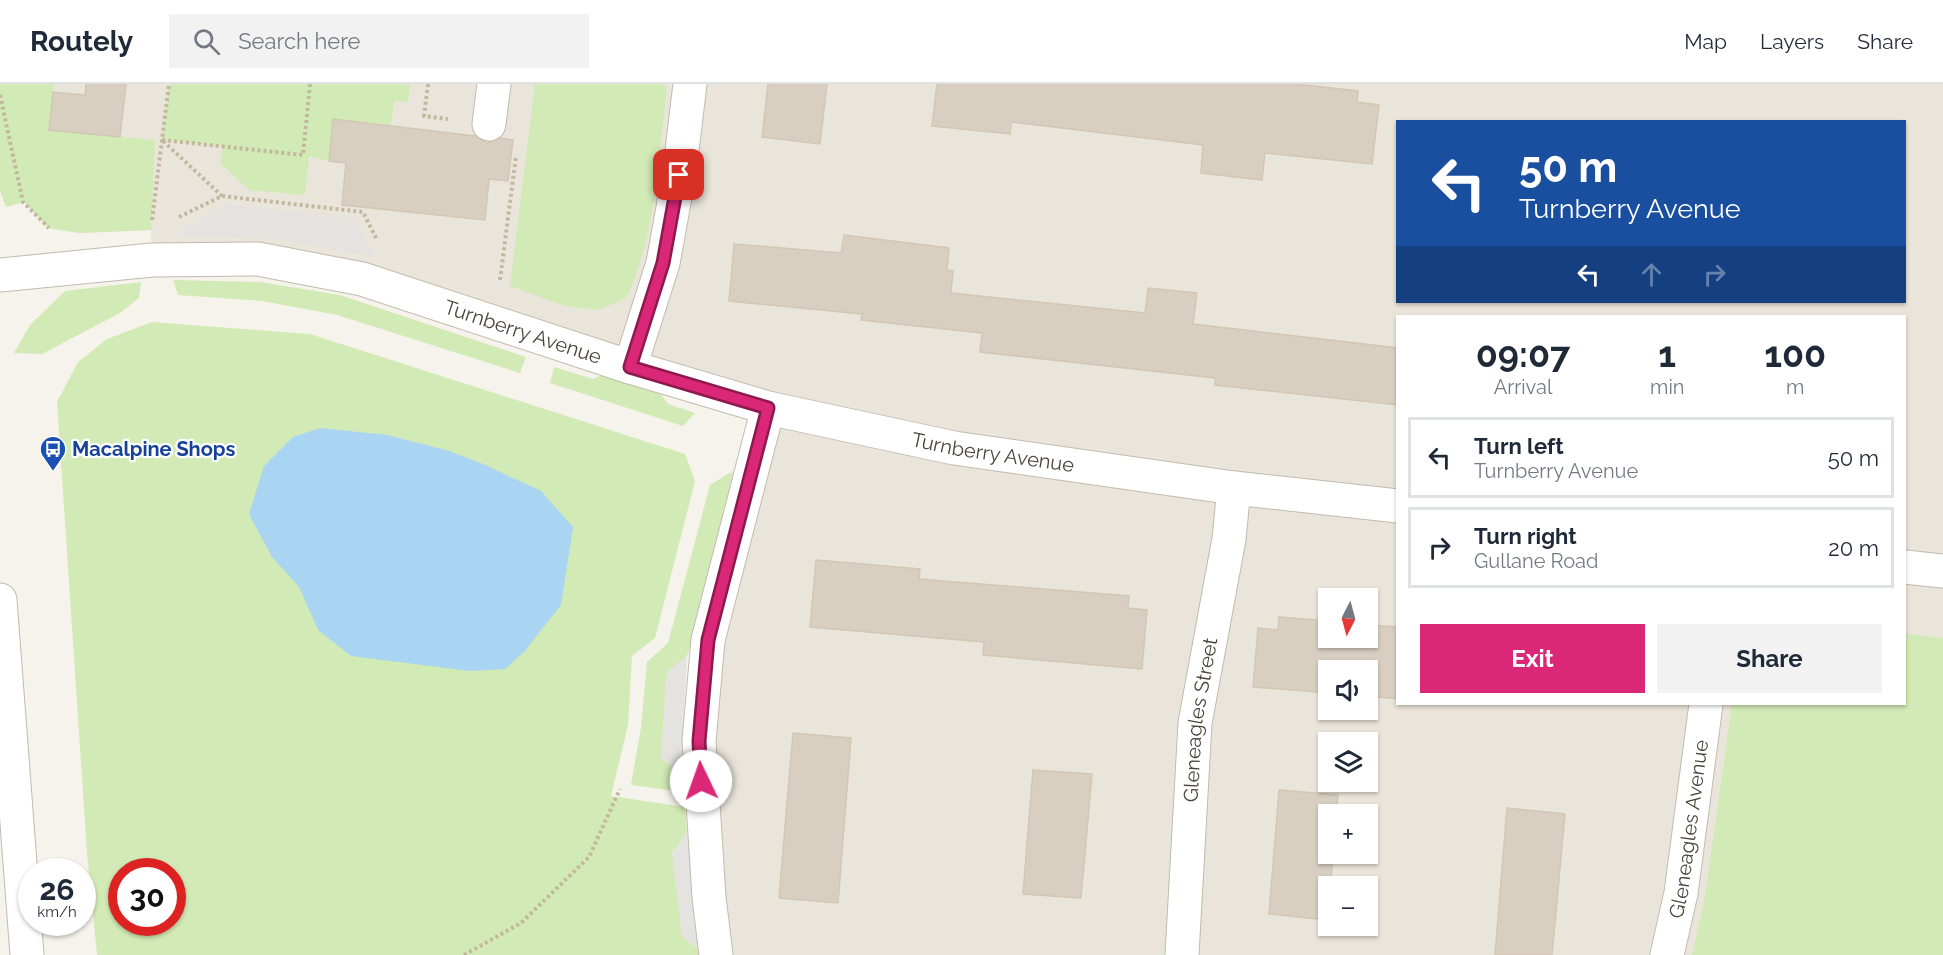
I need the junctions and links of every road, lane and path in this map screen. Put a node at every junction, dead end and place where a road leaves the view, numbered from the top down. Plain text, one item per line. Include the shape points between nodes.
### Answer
1 (169, 84) edge
2 (310, 84) edge
3 (494, 84) edge
4 (690, 84) edge
5 (489, 124) dead end
6 (162, 140) junction
7 (517, 150) dead end
8 (222, 196) dead end
9 (151, 230) dead end
10 (0, 275) edge
11 (495, 322) junction
12 (630, 367) junction
13 (768, 408) junction
14 (1234, 488) junction
15 (1396, 506) edge
16 (1906, 567) edge
17 (1943, 571) edge
18 (0, 600) edge
19 (1706, 705) edge
20 (621, 789) dead end
21 (27, 955) edge
22 (464, 955) edge
23 (716, 955) edge
24 (1182, 955) edge
25 (1667, 955) edge

1 - 6 path
2 - 6 path via 303,155
3 - 5 street
4 - 12 street via 663,263
6 - 8 path
6 - 9 path
7 - 11 path
10 - 11 street, Turnberry Avenue via 152,260 258,259 362,279
11 - 12 street, Turnberry Avenue
12 - 13 street, Turnberry Avenue
13 - 14 street, Turnberry Avenue via 954,448
13 - 23 street via 708,640 699,741
14 - 15 street, Turnberry Avenue
14 - 24 street, Gleneagles Street via 1229,539 1195,723
16 - 17 street
18 - 21 street
19 - 25 street, Gleneagles Avenue via 1681,893
20 - 22 path via 589,857 521,923

